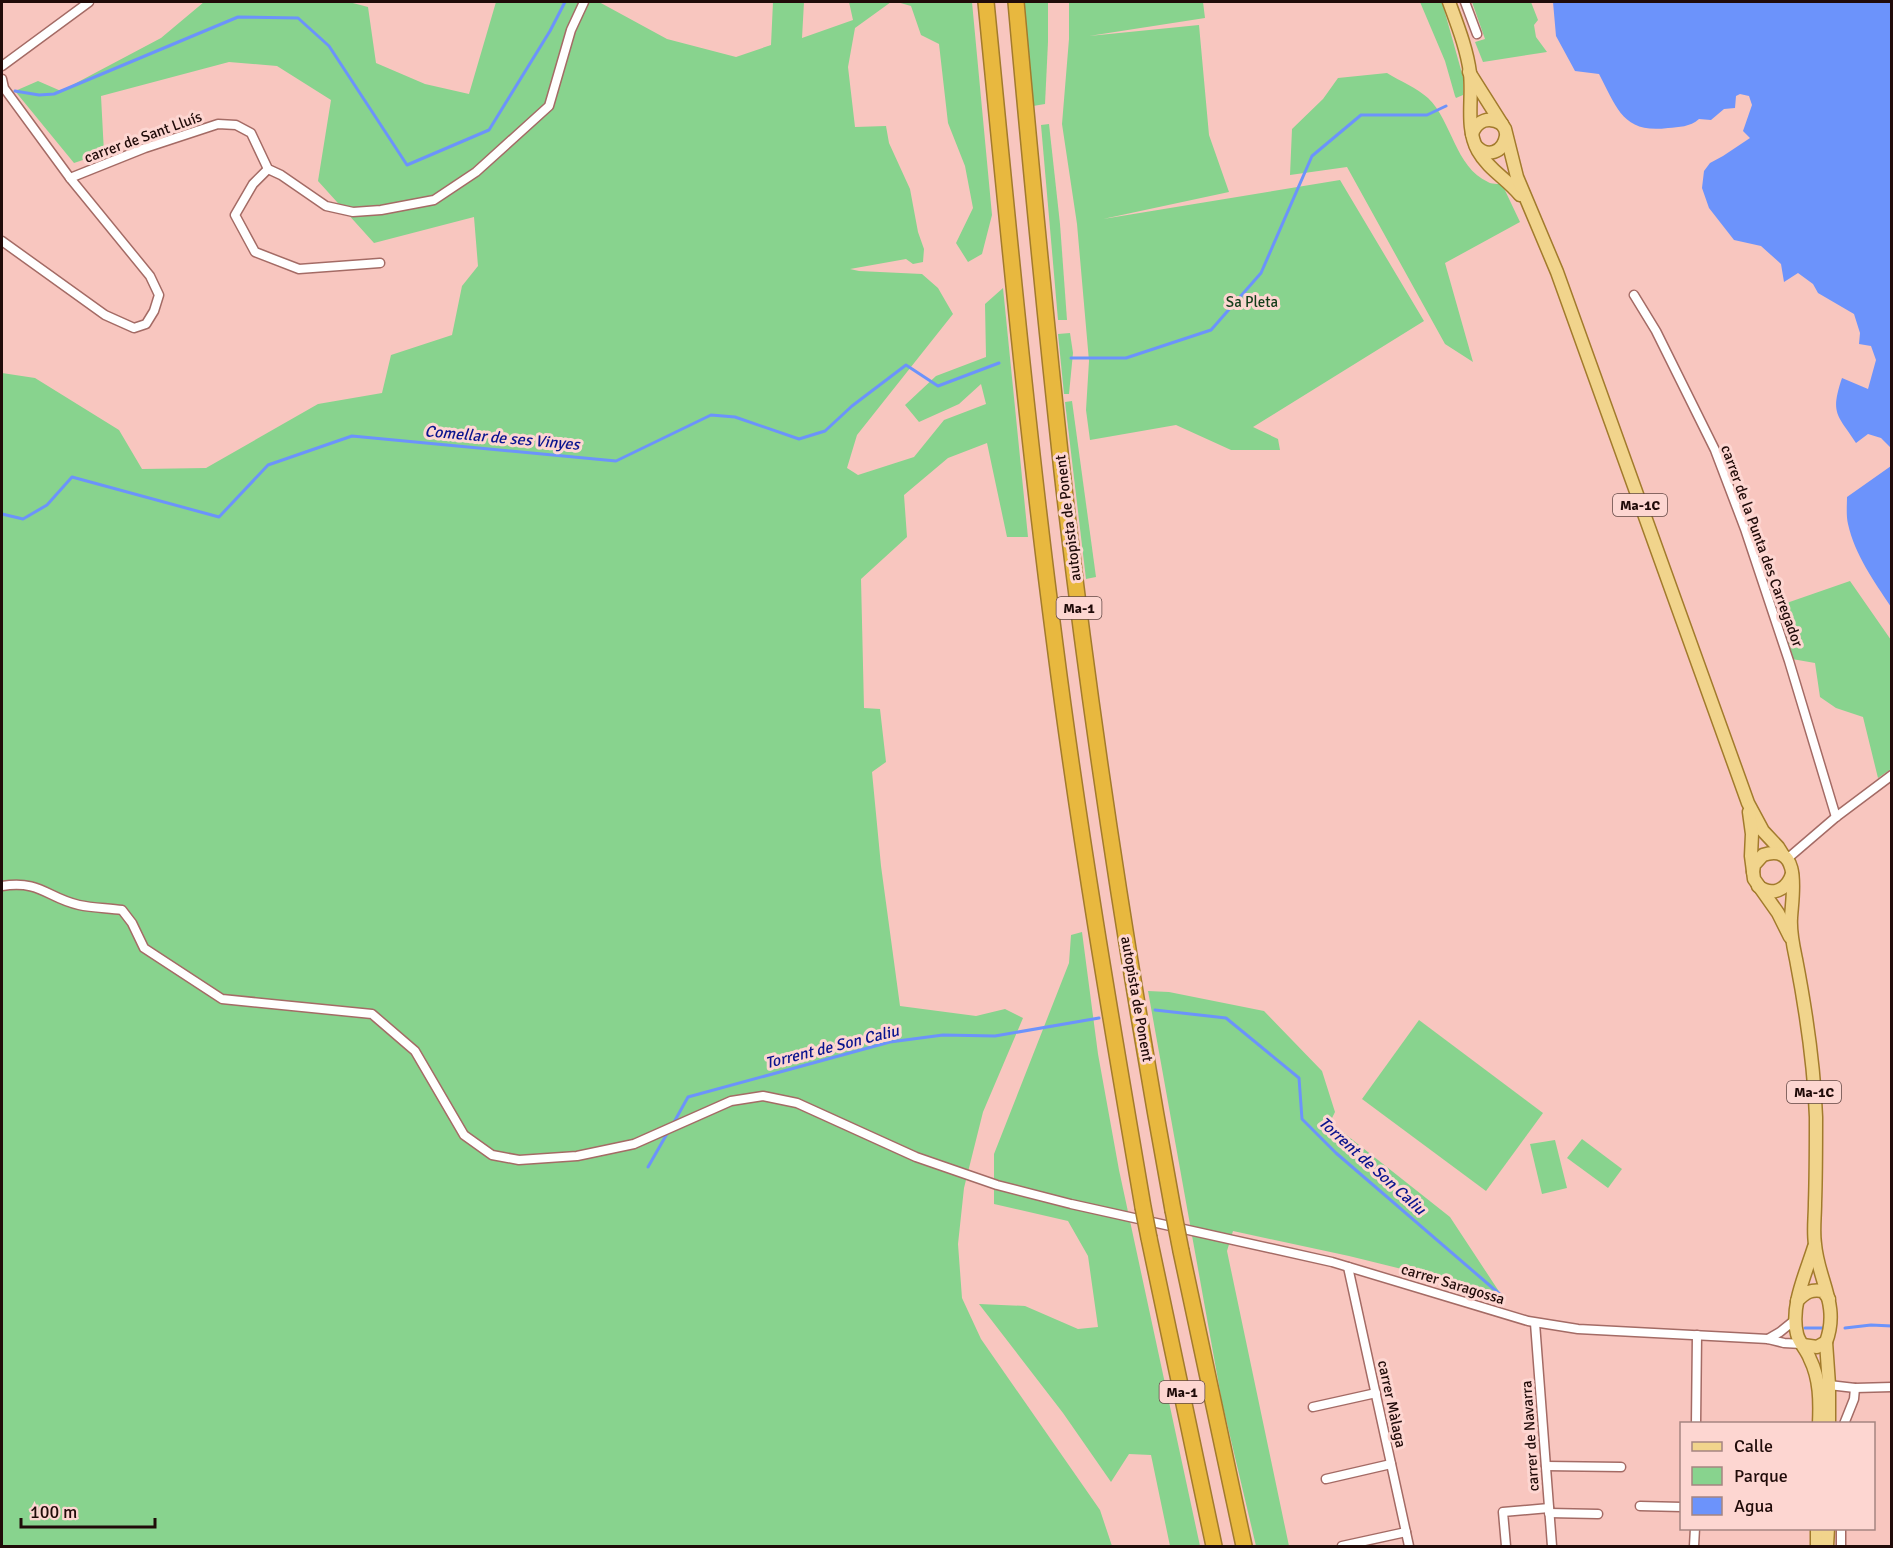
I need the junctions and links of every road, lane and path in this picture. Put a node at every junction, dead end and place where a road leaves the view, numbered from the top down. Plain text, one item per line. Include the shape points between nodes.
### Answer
1 (89, 2) edge
2 (584, 2) edge
3 (986, 2) edge
4 (1016, 2) edge
5 (1449, 2) edge
6 (1464, 2) edge
7 (1477, 34) dead end
8 (2, 66) edge
9 (1469, 72) junction
10 (2, 79) edge
11 (1504, 130) junction
12 (1474, 140) junction
13 (268, 169) junction
14 (70, 178) junction
15 (1530, 207) junction
16 (2, 241) edge
17 (380, 263) dead end
18 (1634, 295) dead end
19 (1892, 775) edge
20 (1748, 803) junction
21 (1836, 817) junction
22 (1785, 857) junction
23 (1753, 872) junction
24 (1792, 874) junction
25 (1758, 885) junction
26 (2, 886) edge
27 (1792, 940) junction
28 (1139, 1213) junction
29 (1815, 1245) junction
30 (1348, 1267) junction
31 (1829, 1299) junction
32 (1797, 1300) junction
33 (1796, 1319) junction
34 (1535, 1323) junction
35 (1697, 1335) junction
36 (1768, 1339) junction
37 (1826, 1342) junction
38 (1802, 1345) junction
39 (1829, 1385) junction
40 (1892, 1387) edge
41 (1855, 1388) junction
42 (1376, 1393) junction
43 (1313, 1407) dead end
44 (1696, 1422) edge
45 (1819, 1422) edge
46 (1829, 1422) edge
47 (1845, 1422) edge
48 (1391, 1464) junction
49 (1546, 1466) junction
50 (1621, 1467) dead end
51 (1326, 1479) dead end
52 (1640, 1506) dead end
53 (1680, 1506) edge
54 (1549, 1510) junction
55 (1598, 1514) dead end
56 (1695, 1530) edge
57 (1817, 1530) edge
58 (1828, 1530) edge
59 (1841, 1530) edge
60 (1406, 1532) junction
61 (1244, 1545) edge
62 (1215, 1546) edge
63 (1341, 1546) edge
64 (1409, 1546) edge
65 (1506, 1546) edge
66 (1552, 1546) edge
67 (1694, 1546) edge
68 (1816, 1546) edge
69 (1827, 1546) edge
70 (1841, 1546) edge

1 - 8 street
2 - 13 street via 549,106 476,172 435,200 353,212 326,206
3 - 28 highway, autopista de Ponent / Ma-1 via 1050,606
4 - 61 highway, autopista de Ponent / Ma-1, bridge via 1078,599 1120,895 1173,1210
5 - 9 main road, Ma-1C
6 - 7 street
9 - 11 main road, Ma-1C
9 - 12 main road, Ma-1C via 1469,128
10 - 14 street via 4,88
11 - 12 main road via 1490,119 1484,120 1474,128
11 - 12 main road via 1503,146 1495,152 1484,152
11 - 15 main road, Ma-1C
12 - 15 main road, Ma-1C via 1489,166
13 - 14 street, carrer de Sant Lluís via 250,133 236,125 218,124
13 - 17 street via 253,184 235,215 255,252 299,268
14 - 16 street via 150,276 159,295 146,324 134,328 105,315
15 - 20 main road, Ma-1C
18 - 21 street, carrer de la Punta des Carregador via 1715,450 1789,661
19 - 21 street
20 - 22 main road, Ma-1C via 1763,831
20 - 23 main road, Ma-1C
21 - 22 street
22 - 23 main road via 1776,853 1763,855
22 - 24 main road, Ma-1C
23 - 25 main road, Ma-1C
24 - 25 main road via 1786,886 1775,892
24 - 27 main road, Ma-1C
25 - 27 main road, Ma-1C
26 - 28 street, carrer Saragossa via 36,887 77,905 122,910 144,948 222,999 372,1014 415,1051 464,1135 492,1155 519,1160 576,1156 634,1144 731,1101 763,1095 797,1103 916,1157 978,1178 1060,1201
27 - 29 main road, Ma-1C via 1806,1008 1814,1086
28 - 30 street, carrer Saragossa
28 - 62 highway, Ma-1, bridge via 1149,1238
29 - 31 main road, Ma-1C
29 - 32 main road, Ma-1C
30 - 34 street, carrer Saragossa
30 - 42 street, carrer Màlaga
31 - 32 main road via 1823,1291 1813,1290
31 - 37 main road, Ma-1C via 1832,1321
32 - 33 main road, Ma-1C
33 - 36 street
33 - 38 main road, Ma-1C
34 - 35 street, carrer Saragossa
34 - 49 street, carrer de Navarra
35 - 36 street, carrer Saragossa
35 - 44 street
36 - 38 street, carrer Saragossa
37 - 38 main road via 1817,1347
37 - 39 main road, Ma-1C
38 - 45 main road, Ma-1C via 1817,1378
39 - 41 street
39 - 46 main road, Ma-1C
40 - 41 street
41 - 47 street
42 - 43 street
42 - 48 street, carrer Màlaga
48 - 51 street
48 - 60 street, carrer Màlaga
49 - 50 street
49 - 54 street, carrer de Navarra
52 - 53 street
54 - 55 street
54 - 65 street via 1503,1512
54 - 66 street, carrer de Navarra
56 - 67 street
57 - 68 main road
58 - 69 main road
59 - 70 street
60 - 63 street
60 - 64 street, carrer Màlaga

